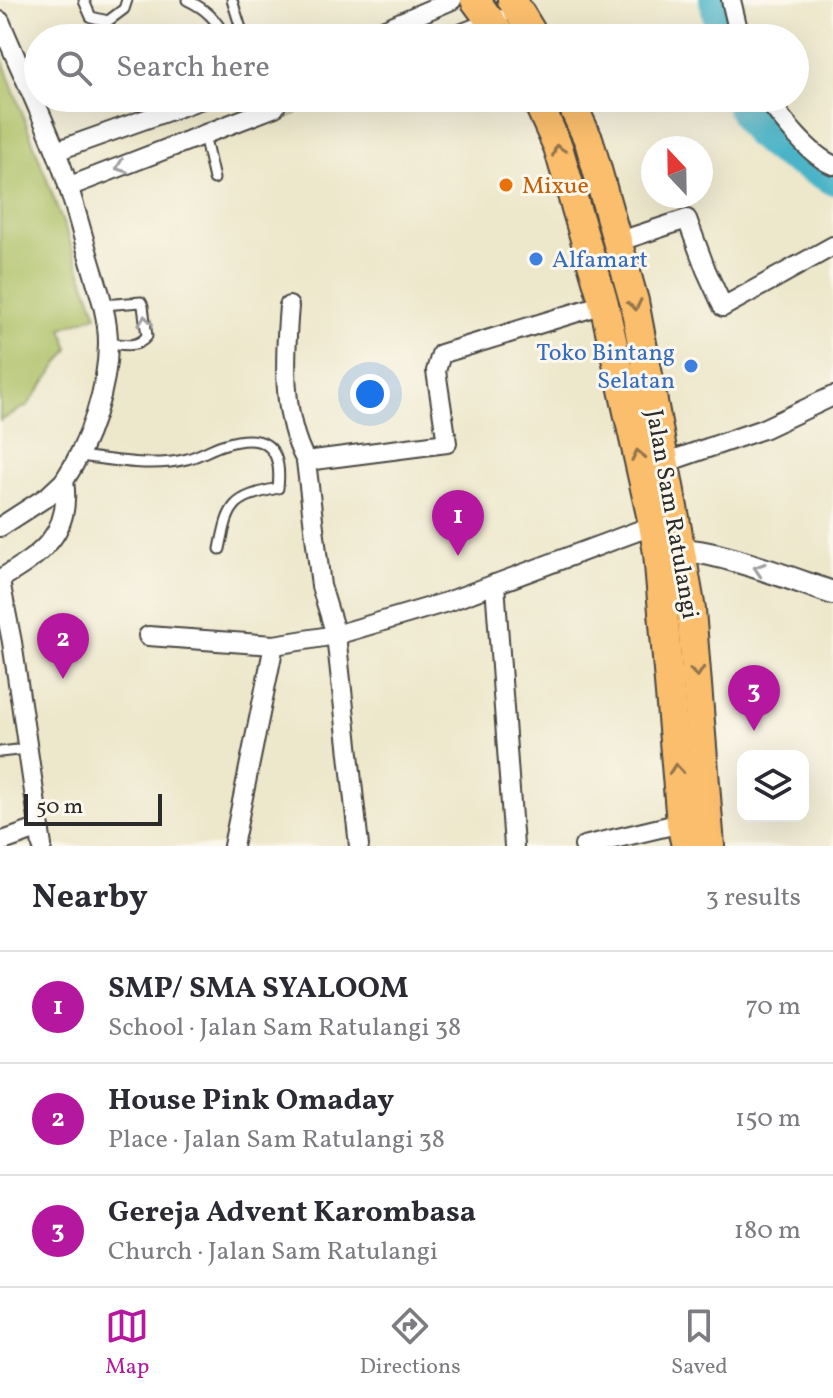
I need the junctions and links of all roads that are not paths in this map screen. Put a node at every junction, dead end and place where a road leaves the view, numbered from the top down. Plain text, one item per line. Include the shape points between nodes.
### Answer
1 (127, 0) edge
2 (187, 0) edge
3 (232, 0) edge
4 (452, 0) edge
5 (475, 0) edge
6 (731, 0) edge
7 (84, 1) edge
8 (516, 6) edge
9 (0, 21) edge
10 (218, 24) edge
11 (240, 24) edge
12 (396, 24) edge
13 (493, 24) edge
14 (502, 24) edge
15 (527, 24) edge
16 (737, 24) edge
17 (24, 77) edge
18 (39, 112) edge
19 (166, 112) edge
20 (262, 112) tunnel mouth
21 (542, 112) edge
22 (576, 112) edge
23 (777, 112) edge
24 (204, 135) junction
25 (56, 151) junction
26 (833, 165) edge
27 (214, 179) dead end
28 (68, 187) junction
29 (617, 242) junction
30 (833, 246) edge
31 (604, 304) junction
32 (103, 305) junction
33 (289, 306) dead end
34 (108, 343) junction
35 (833, 396) edge
36 (80, 456) junction
37 (306, 461) junction
38 (664, 463) junction
39 (64, 481) junction
40 (664, 521) junction
41 (0, 527) edge
42 (220, 549) dead end
43 (669, 550) junction
44 (0, 580) edge
45 (495, 584) junction
46 (833, 593) edge
47 (336, 635) junction
48 (148, 636) dead end
49 (274, 645) junction
50 (26, 749) junction
51 (0, 752) edge
52 (684, 835) edge
53 (41, 837) edge
54 (0, 842) edge
55 (233, 846) edge
56 (359, 846) edge
57 (514, 846) edge
58 (584, 846) edge
59 (710, 846) edge

1 - 7 lane via 108,21 91,17
2 - 10 lane
3 - 11 lane
4 - 12 street
5 - 13 highway
6 - 16 street
8 - 14 street
8 - 15 highway
9 - 17 street
18 - 25 street
19 - 25 street
20 - 24 street
31 -> 21 highway via 558,147
22 - 29 highway, Jalan Sam Ratulangi via 589,141
23 - 26 street
24 - 27 lane
24 -> 28 street
25 - 28 street
28 - 32 street
29 - 30 street via 687,219 723,307
29 -> 38 highway, Jalan Sam Ratulangi via 634,301
31 - 37 street via 441,354 436,371 447,443
40 -> 31 highway
32 - 34 street
34 -> 32 lane via 138,345 147,336 143,306 135,301
33 - 37 street via 288,394 295,437
34 - 36 street via 92,425
35 - 38 street via 763,429
36 - 39 street
36 - 42 lane via 144,463 187,459 223,444 267,444 279,463 278,488 233,504
37 - 47 street via 321,586
38 - 40 highway, Jalan Sam Ratulangi
39 - 41 street
39 - 44 street via 67,499 53,539 35,558
40 - 43 highway
40 - 45 street
46 -> 43 street via 733,561
52 -> 43 highway
43 -> 59 highway, Jalan Sam Ratulangi via 691,610
44 - 50 street
45 - 47 street
45 - 57 street
47 - 49 street
47 - 56 street
48 - 49 street
49 - 55 street
50 - 51 lane
50 - 53 street
52 - 58 street
53 - 54 street

